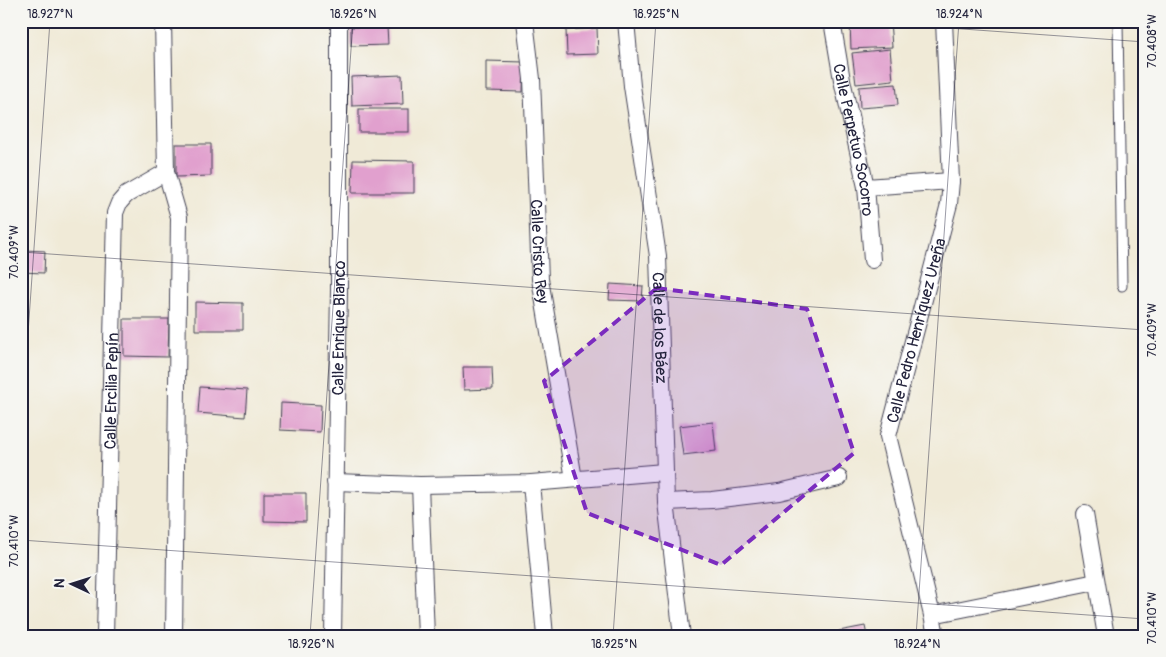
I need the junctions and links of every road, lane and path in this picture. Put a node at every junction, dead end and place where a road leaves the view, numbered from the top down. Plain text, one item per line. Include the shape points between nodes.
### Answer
1 (163, 21) edge
2 (339, 21) edge
3 (525, 21) edge
4 (626, 21) edge
5 (832, 21) edge
6 (944, 21) edge
7 (1118, 21) edge
8 (166, 172) junction
9 (952, 181) junction
10 (866, 187) junction
11 (872, 260) dead end
12 (1122, 286) dead end
13 (664, 472) junction
14 (839, 478) dead end
15 (574, 479) junction
16 (335, 482) junction
17 (531, 483) junction
18 (420, 485) junction
19 (666, 502) junction
20 (1085, 514) dead end
21 (1096, 582) junction
22 (932, 615) junction
23 (105, 636) edge
24 (174, 636) edge
25 (333, 636) edge
26 (426, 636) edge
27 (545, 636) edge
28 (682, 636) edge
29 (936, 636) edge
30 (1106, 636) edge

1 - 8 street
2 - 16 street, Calle Enrique Blanco
3 - 15 street, Calle Cristo Rey via 532,80 540,279
4 - 13 street, Calle de los Báez via 632,86 658,256
5 - 10 street, Calle Perpetuo Socorro
6 - 9 street, Calle Pedro Henríquez Ureña
7 - 12 lane
8 - 23 street, Calle Ercilia Pepín via 126,195 118,203 115,213
8 - 24 street via 179,217
9 - 10 street
9 - 22 street, Calle Pedro Henríquez Ureña via 949,204 888,436
10 - 11 street, Calle Perpetuo Socorro
13 - 15 street
13 - 19 street, Calle de los Báez
14 - 19 street via 779,492
15 - 17 street
16 - 18 street
16 - 25 street, Calle Enrique Blanco
17 - 18 street
17 - 27 street
18 - 26 street
19 - 28 street, Calle de los Báez
20 - 21 street
21 - 22 street
21 - 30 street
22 - 29 street, Calle Pedro Henríquez Ureña

